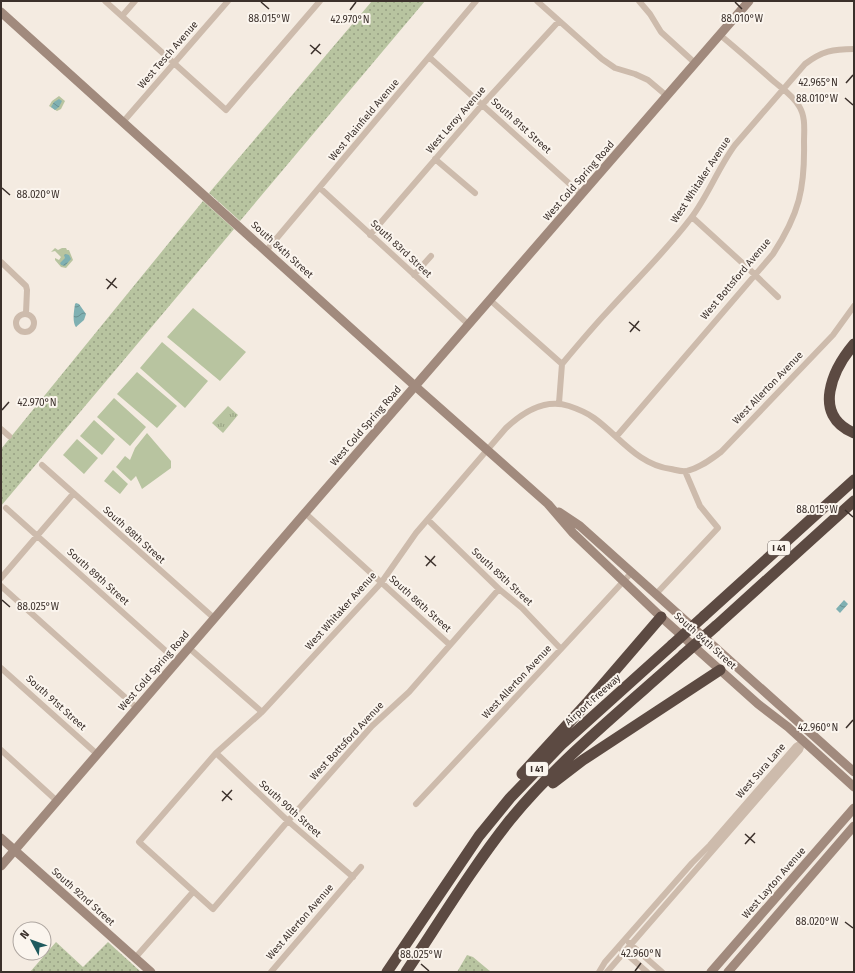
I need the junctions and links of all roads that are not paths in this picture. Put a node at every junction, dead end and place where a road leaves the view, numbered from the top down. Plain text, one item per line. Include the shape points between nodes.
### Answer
1 (105, 1) edge
2 (135, 1) edge
3 (228, 1) edge
4 (320, 1) edge
5 (476, 1) edge
6 (537, 1) edge
7 (639, 1) edge
8 (749, 1) edge
9 (1, 12) edge
10 (122, 16) junction
11 (559, 21) junction
12 (720, 35) junction
13 (854, 49) edge
14 (428, 57) junction
15 (174, 63) junction
16 (695, 63) junction
17 (783, 90) junction
18 (667, 96) junction
19 (482, 105) junction
20 (123, 122) junction
21 (435, 159) junction
22 (320, 188) junction
23 (475, 193) dead end
24 (582, 195) junction
25 (692, 217) junction
26 (370, 235) junction
27 (266, 251) junction
28 (431, 256) dead end
29 (1, 262) edge
30 (414, 275) junction
31 (755, 275) junction
32 (778, 297) dead end
33 (490, 300) junction
34 (854, 306) edge
35 (26, 313) dead end
36 (469, 324) junction
37 (854, 344) edge
38 (562, 364) junction
39 (415, 386) junction
40 (559, 403) junction
41 (1, 429) edge
42 (854, 433) edge
43 (9, 436) dead end
44 (616, 437) junction
45 (487, 450) junction
46 (42, 465) dead end
47 (686, 471) junction
48 (854, 480) edge
49 (73, 494) junction
50 (854, 501) edge
51 (548, 504) junction
52 (6, 508) dead end
53 (305, 513) junction
54 (428, 520) junction
55 (37, 536) junction
56 (632, 572) junction
57 (1, 578) edge
58 (622, 581) junction
59 (381, 583) junction
60 (1, 586) edge
61 (499, 589) junction
62 (656, 594) junction
63 (670, 607) junction
64 (661, 617) junction
65 (214, 618) junction
66 (450, 645) junction
67 (189, 648) junction
68 (562, 649) junction
69 (722, 653) junction
70 (177, 661) junction
71 (1, 668) edge
72 (720, 670) junction
73 (137, 708) junction
74 (262, 712) junction
75 (804, 742) junction
76 (1, 750) edge
77 (216, 753) junction
78 (97, 754) junction
79 (854, 772) edge
80 (854, 787) edge
81 (57, 800) junction
82 (416, 804) dead end
83 (854, 808) edge
84 (854, 816) edge
85 (288, 821) junction
86 (854, 826) edge
87 (1, 838) edge
88 (489, 848) junction
89 (15, 851) junction
90 (1, 866) edge
91 (361, 867) dead end
92 (353, 877) junction
93 (193, 892) junction
94 (425, 914) junction
95 (774, 919) junction
96 (628, 942) junction
97 (621, 950) junction
98 (730, 951) junction
99 (135, 958) junction
100 (151, 972) edge
101 (271, 972) edge
102 (387, 972) edge
103 (406, 972) edge
104 (599, 972) edge
105 (607, 972) edge
106 (647, 972) edge
107 (662, 972) edge
108 (711, 972) edge
109 (717, 972) edge
110 (728, 972) edge

1 - 10 street
2 - 10 street
3 - 15 street, West Tesch Avenue
4 - 15 street via 226,110
5 - 14 street, West Plainfield Avenue
6 - 11 street
7 - 16 street via 661,32
8 - 12 street, West Cold Spring Road
9 - 20 street, South 84th Street
10 - 15 street
11 - 18 street via 602,60 615,68 648,80
11 - 19 street, West Leroy Avenue
12 - 16 street, West Cold Spring Road
12 - 17 street, West Bottsford Avenue
13 - 17 street, West Whitaker Avenue via 826,51 815,56
14 - 19 street, South 81st Street
14 - 22 street, West Plainfield Avenue
15 - 20 street, West Tesch Avenue
16 - 18 street, West Cold Spring Road
17 - 25 street, West Whitaker Avenue via 731,150
17 - 31 street, West Bottsford Avenue via 800,107 803,115 802,188 786,234
18 - 24 street, West Cold Spring Road
19 - 21 street, West Leroy Avenue
19 - 24 street, South 81st Street
20 - 27 street, South 84th Street
21 - 23 street
21 - 26 street, West Leroy Avenue
22 - 26 street, South 83rd Street
22 - 27 street, West Plainfield Avenue
24 - 33 street, West Cold Spring Road
25 - 31 street
25 - 38 street, West Whitaker Avenue
26 - 30 street, South 83rd Street
27 - 39 street, South 84th Street
28 - 30 street
29 - 35 street via 26,286
30 - 36 street, South 83rd Street
31 - 32 street
31 - 44 street, West Bottsford Avenue
33 - 36 street, West Cold Spring Road
33 - 38 street
34 - 47 street, West Allerton Avenue via 833,335 722,452
36 - 39 street, West Cold Spring Road
37 - 42 highway via 837,368 829,401 836,419
38 - 40 street
39 - 45 street, South 84th Street
39 - 53 street, West Cold Spring Road
40 - 44 street via 588,414
40 - 45 street, West Whitaker Avenue via 528,411 518,417
41 - 43 street
44 - 47 street via 644,461 663,468
45 - 51 street, South 84th Street
45 - 54 street, West Whitaker Avenue
46 - 49 street, South 88th Street
47 - 62 street via 700,506 718,528
48 - 94 highway, Airport Freeway / I 41, bridge via 561,745 499,811
49 - 55 street
49 - 65 street, South 88th Street
50 - 88 highway, I 41, bridge via 565,762 510,820
51 - 56 street, South 84th Street via 580,526
51 - 58 street, South 84th Street via 573,533
52 - 55 street, South 89th Street
53 - 59 street, South 86th Street
53 - 65 street, West Cold Spring Road
54 - 59 street, West Whitaker Avenue
54 - 61 street, South 85th Street
55 - 57 street
55 - 70 street, South 89th Street
56 - 58 street, West Allerton Avenue
56 - 62 street, South 84th Street
58 - 64 street, South 84th Street
58 - 68 street, West Allerton Avenue
59 - 66 street, South 86th Street
59 - 74 street, West Whitaker Avenue
60 - 73 street
61 - 66 street, West Bottsford Avenue
61 - 68 street, South 85th Street via 522,608
62 - 63 street, South 84th Street
63 - 64 street
63 - 69 street, South 84th Street
64 - 72 street, South 84th Street
64 - 94 highway via 489,812 444,878
65 - 67 street, West Cold Spring Road
66 - 85 street, West Bottsford Avenue via 409,692 372,726
67 - 70 street, West Cold Spring Road
67 - 74 street
68 - 82 street, West Allerton Avenue
69 - 72 street
69 - 79 street, South 84th Street
70 - 73 street, West Cold Spring Road
71 - 78 street, South 91st Street
72 - 75 street, South 84th Street
72 - 88 highway via 562,775 543,791 500,842
73 - 78 street, West Cold Spring Road
74 - 77 street, West Whitaker Avenue
75 - 80 street, South 84th Street
75 - 96 street, West Sura Lane via 800,750
76 - 81 street
77 - 85 street, South 90th Street
77 - 93 street, West Whitaker Avenue via 139,842
78 - 81 street, West Cold Spring Road
81 - 89 street, West Cold Spring Road
83 - 98 street, West Layton Avenue
84 - 95 street via 790,890
85 - 92 street, South 90th Street
85 - 93 street, West Bottsford Avenue via 213,909
86 - 95 street
87 - 89 street, South 92nd Street
88 - 103 highway, I 41
89 - 90 street, West Cold Spring Road
89 - 99 street, South 92nd Street
91 - 92 street, West Allerton Avenue
92 - 101 street, West Allerton Avenue
93 - 99 street
94 - 102 highway, Airport Freeway / I 41
95 - 110 street
96 - 97 street, West Sura Lane
96 - 107 street
97 - 104 street, West Sura Lane
97 - 105 street, West Sura Lane
97 - 106 street
98 - 108 street, West Layton Avenue
98 - 109 street
99 - 100 street, South 92nd Street

